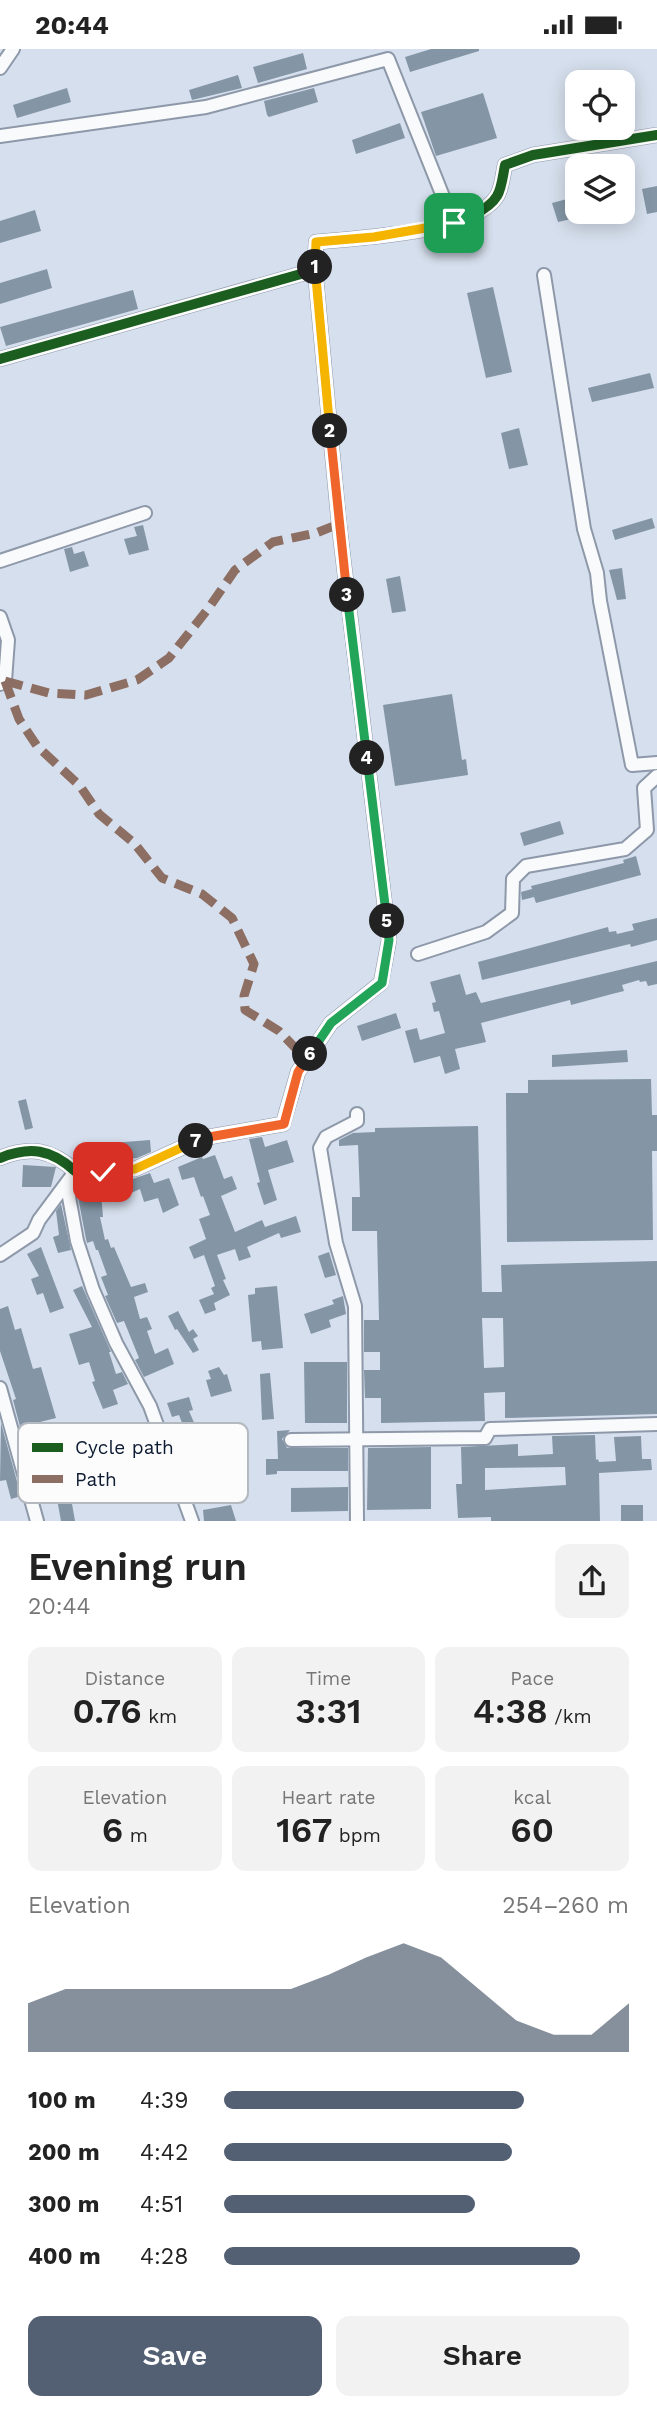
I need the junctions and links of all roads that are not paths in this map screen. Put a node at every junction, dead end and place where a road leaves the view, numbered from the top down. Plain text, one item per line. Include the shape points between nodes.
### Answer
1 (13, 49) edge
2 (0, 68) edge
3 (657, 135) edge
4 (0, 136) edge
5 (454, 223) junction
6 (315, 270) junction
7 (544, 275) dead end
8 (0, 359) edge
9 (145, 513) dead end
10 (0, 561) edge
11 (0, 617) edge
12 (0, 684) edge
13 (657, 763) edge
14 (657, 776) edge
15 (418, 954) dead end
16 (358, 1114) dead end
17 (0, 1158) edge
18 (75, 1171) junction
19 (0, 1255) edge
20 (0, 1388) edge
21 (156, 1423) edge
22 (657, 1425) edge
23 (291, 1440) dead end
24 (357, 1440) junction
25 (18, 1453) edge
26 (32, 1503) edge
27 (185, 1503) edge
28 (37, 1521) edge
29 (192, 1521) edge
30 (357, 1521) edge

1 - 2 street
3 - 5 street via 533,155 505,165 498,196 486,208
4 - 5 street via 206,107 388,59
5 - 6 street via 316,242
6 - 8 street
6 - 18 street via 341,545 389,940 382,983 331,1023 298,1072 284,1124 203,1138 135,1169
7 - 13 street via 584,529 597,573 632,765
9 - 10 street
11 - 12 street via 8,640 5,681
14 - 15 street via 644,788 647,829 625,849 526,866 513,879 512,913 486,932
16 - 24 street via 357,1121 326,1137 320,1148 336,1243 355,1306
17 - 18 street via 20,1150 37,1151 61,1158
18 - 19 street via 33,1233
18 - 21 street via 69,1197 77,1241 116,1343
20 - 25 street
22 - 24 street via 490,1429 485,1438
23 - 24 street
24 - 30 street
26 - 28 street
27 - 29 street

